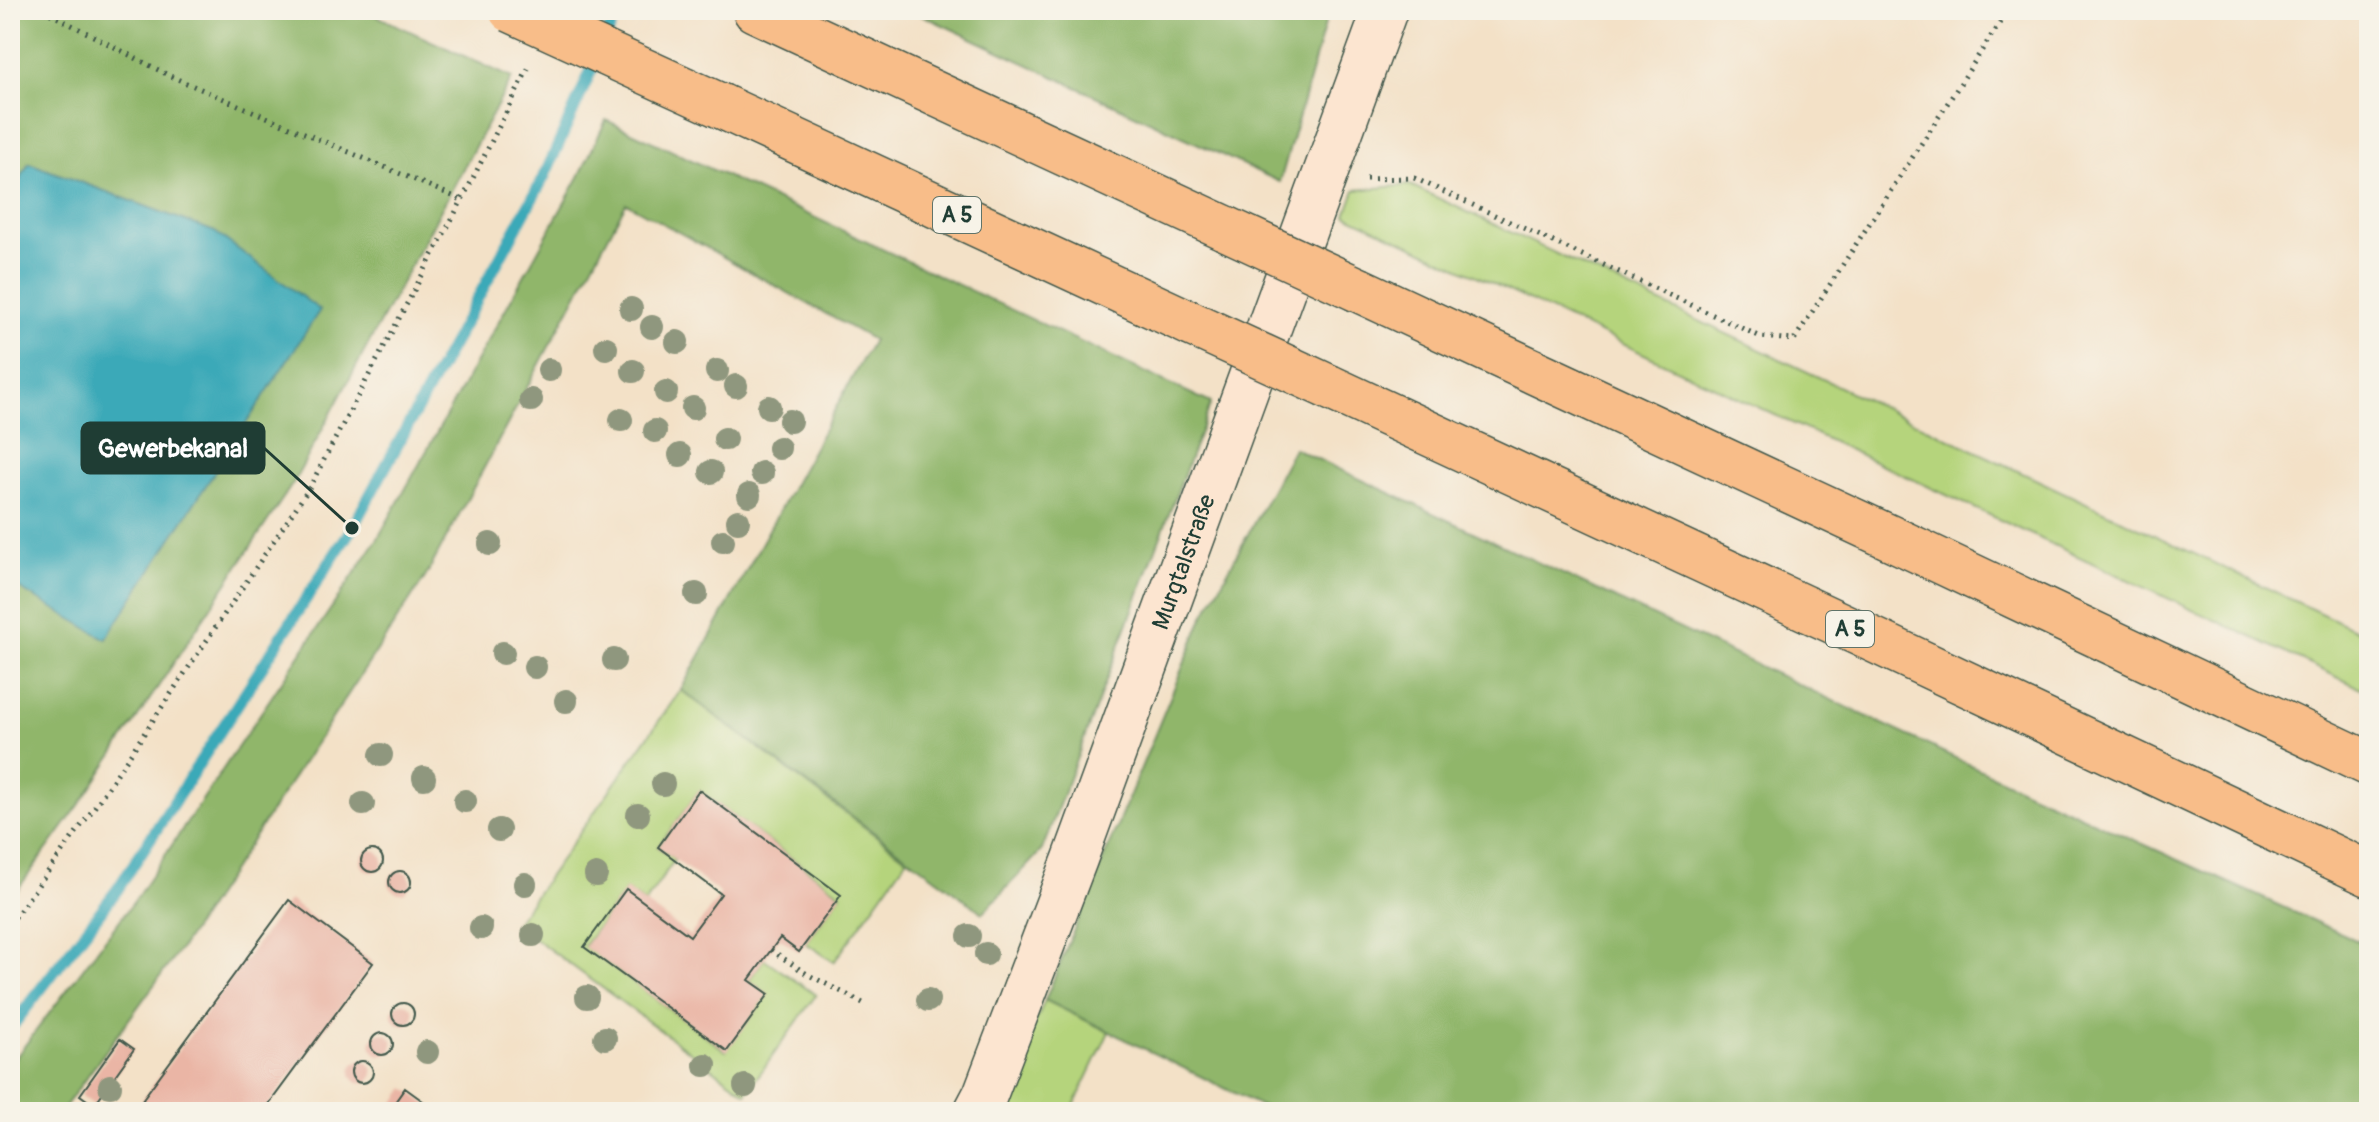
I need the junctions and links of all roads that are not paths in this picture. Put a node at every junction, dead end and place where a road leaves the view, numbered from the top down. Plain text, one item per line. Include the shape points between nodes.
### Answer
1 (511, 10) edge
2 (1385, 10) edge
3 (761, 13) edge
4 (2369, 764) edge
5 (2369, 874) edge
6 (976, 1112) edge

1 - 5 highway, A 5, bridge
2 - 6 main road, Murgtalstraße via 1075,859
3 - 4 highway, bridge

